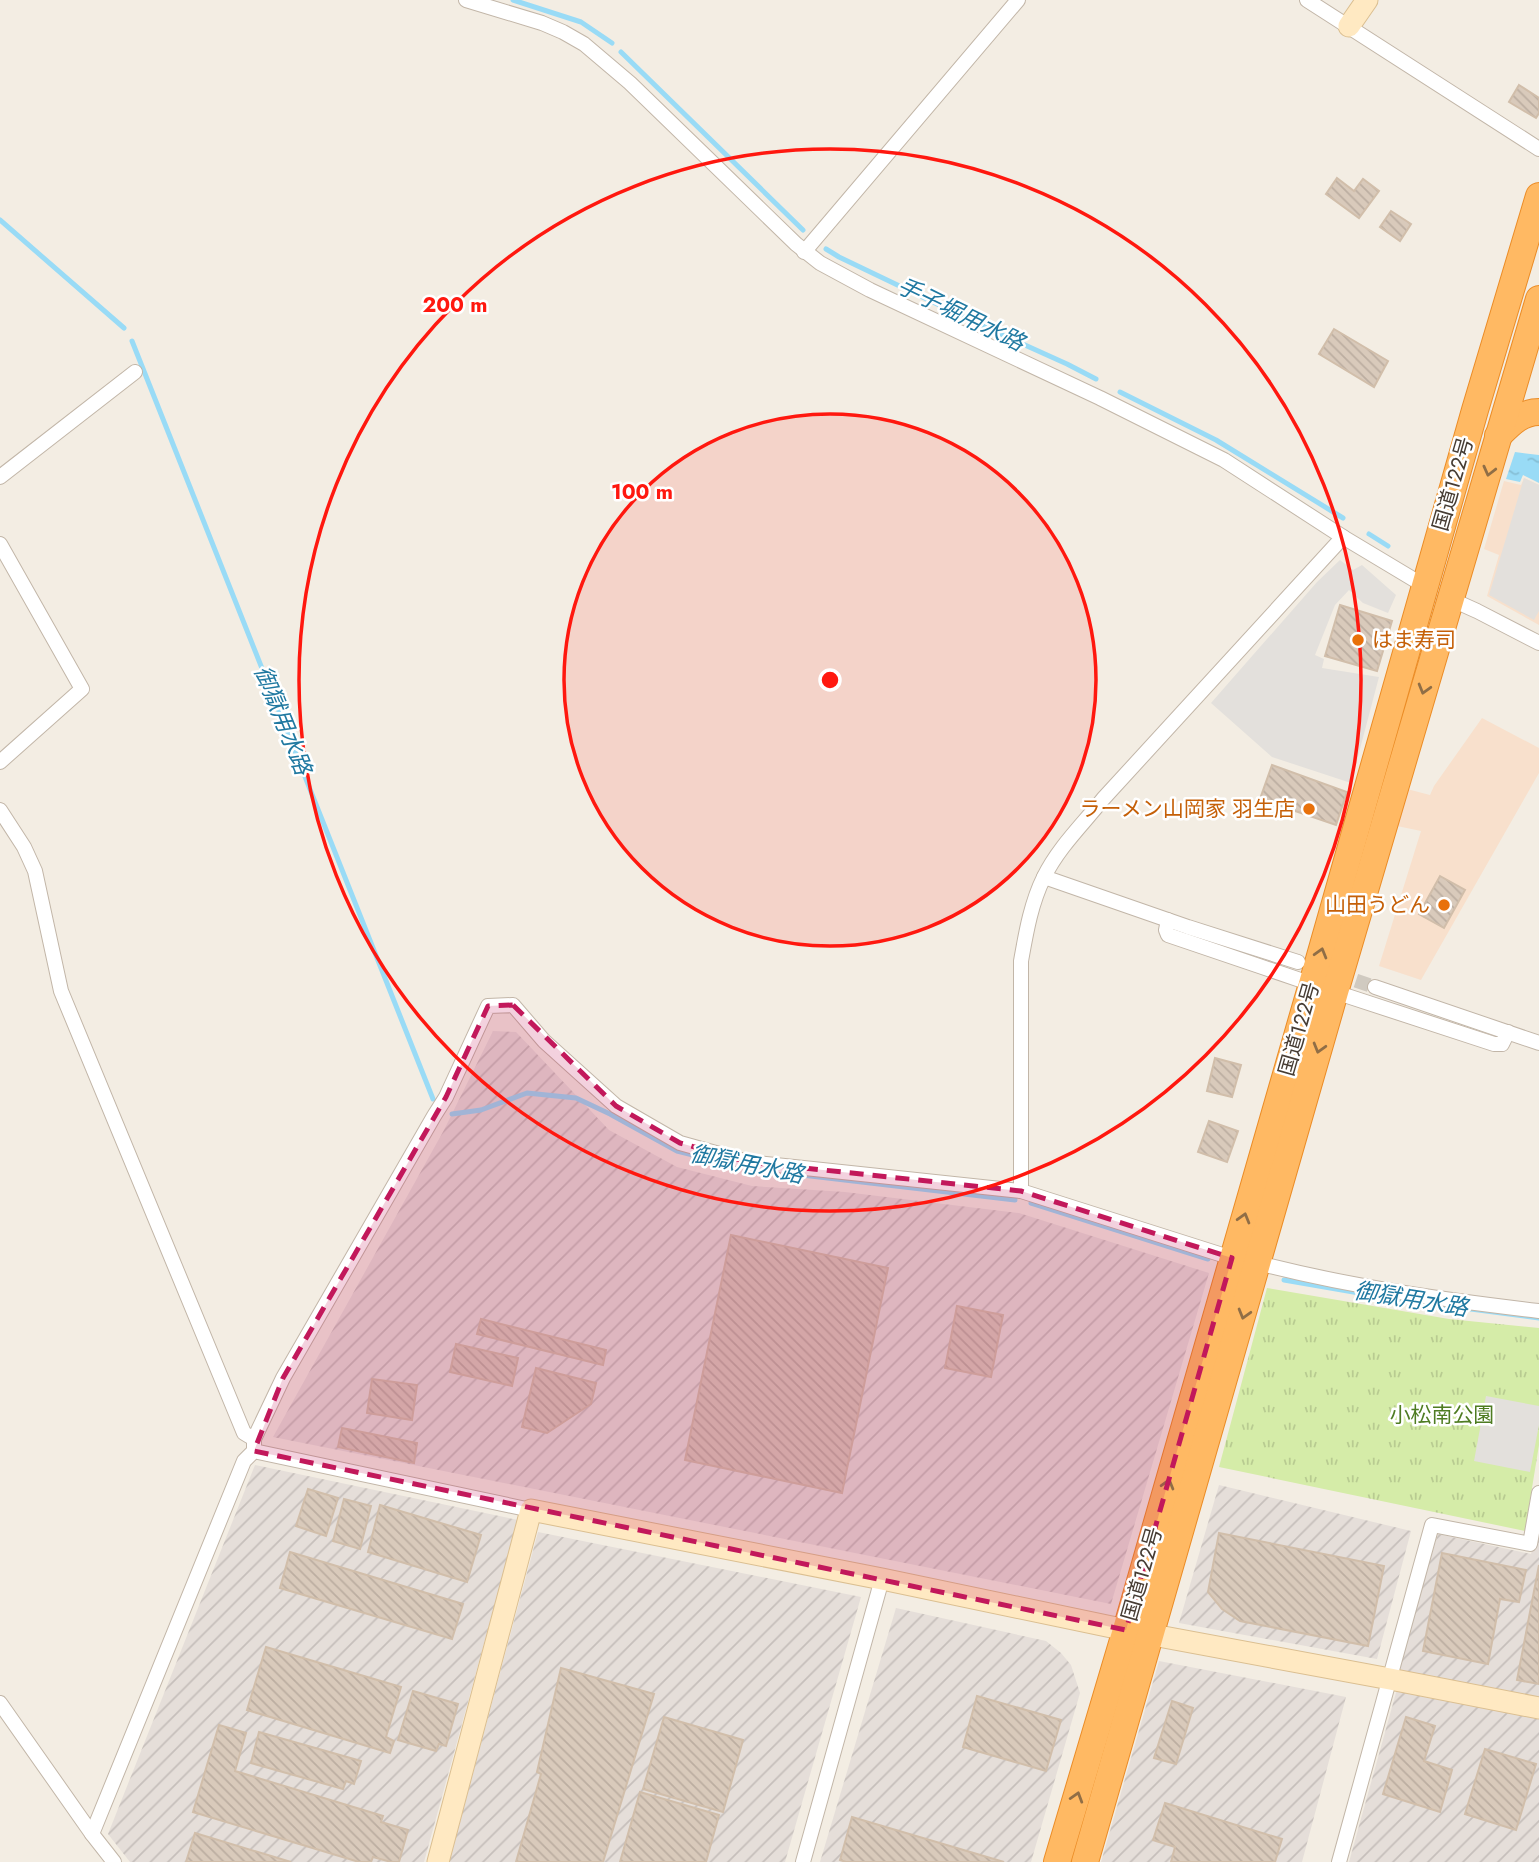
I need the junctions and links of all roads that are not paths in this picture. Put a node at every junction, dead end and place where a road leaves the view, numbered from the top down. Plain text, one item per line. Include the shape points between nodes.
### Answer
1 (466, 0) edge
2 (1018, 0) edge
3 (1307, 0) edge
4 (1367, 0) edge
5 (1349, 26) junction
6 (1539, 149) edge
7 (1539, 196) edge
8 (804, 252) junction
9 (1515, 281) junction
10 (1539, 299) edge
11 (1529, 335) junction
12 (1539, 362) edge
13 (135, 372) dead end
14 (1539, 412) edge
15 (1498, 436) junction
16 (0, 477) edge
17 (1343, 537) junction
18 (0, 544) edge
19 (1424, 585) junction
20 (1451, 599) junction
21 (1539, 643) edge
22 (0, 762) edge
23 (0, 810) edge
24 (1044, 877) junction
25 (1168, 920) junction
26 (1315, 979) junction
27 (1375, 987) tunnel mouth
28 (1508, 1032) junction
29 (1539, 1043) edge
30 (1021, 1191) junction
31 (1232, 1258) junction
32 (1258, 1263) junction
33 (1539, 1311) edge
34 (254, 1445) junction
35 (1539, 1493) edge
36 (531, 1510) junction
37 (882, 1579) junction
38 (1138, 1632) junction
39 (1390, 1679) junction
40 (0, 1703) edge
41 (1539, 1709) edge
42 (92, 1833) junction
43 (114, 1862) edge
44 (438, 1862) edge
45 (803, 1862) edge
46 (1057, 1862) edge
47 (1085, 1862) edge
48 (1339, 1862) edge

1 - 8 street via 542,23 584,44
2 - 8 street
3 - 5 street
4 - 5 street
5 - 6 street
7 - 9 highway, 国道122号
8 - 17 street via 870,290 1214,455
9 - 11 highway
9 - 19 highway, 国道122号
10 - 11 highway, 国道122号
11 - 12 highway
11 - 15 highway, 国道122号
13 - 16 street
14 - 15 highway via 1514,420
15 -> 20 highway, 国道122号
17 - 19 street
17 - 24 street via 1067,841
18 - 22 street via 82,689
19 - 20 street
26 -> 19 highway, 国道122号
20 - 21 street
20 -> 26 highway, 国道122号
23 - 34 street via 35,871 61,991 244,1433
24 - 25 street
24 - 30 street via 1021,961
25 - 26 street
25 - 26 street via 1168,935
26 - 28 street via 1494,1044 1502,1044
31 -> 26 highway, 国道122号
26 -> 32 highway, 国道122号
27 - 28 street
28 - 29 street
30 - 31 street
30 - 34 street via 748,1161 680,1143 616,1107 544,1041 513,1005 488,1006 446,1097 283,1378
38 -> 31 highway, 国道122号
32 - 33 street via 1338,1282
32 -> 38 highway, 国道122号
34 - 36 street
34 - 42 street
35 - 39 street via 1530,1544 1432,1525
36 - 37 street
36 - 44 street
37 - 38 street
37 - 45 street
38 - 39 street
46 -> 38 highway, 国道122号
38 - 47 highway, 国道122号
39 - 41 street
39 - 48 street
40 - 42 street
42 - 43 street

